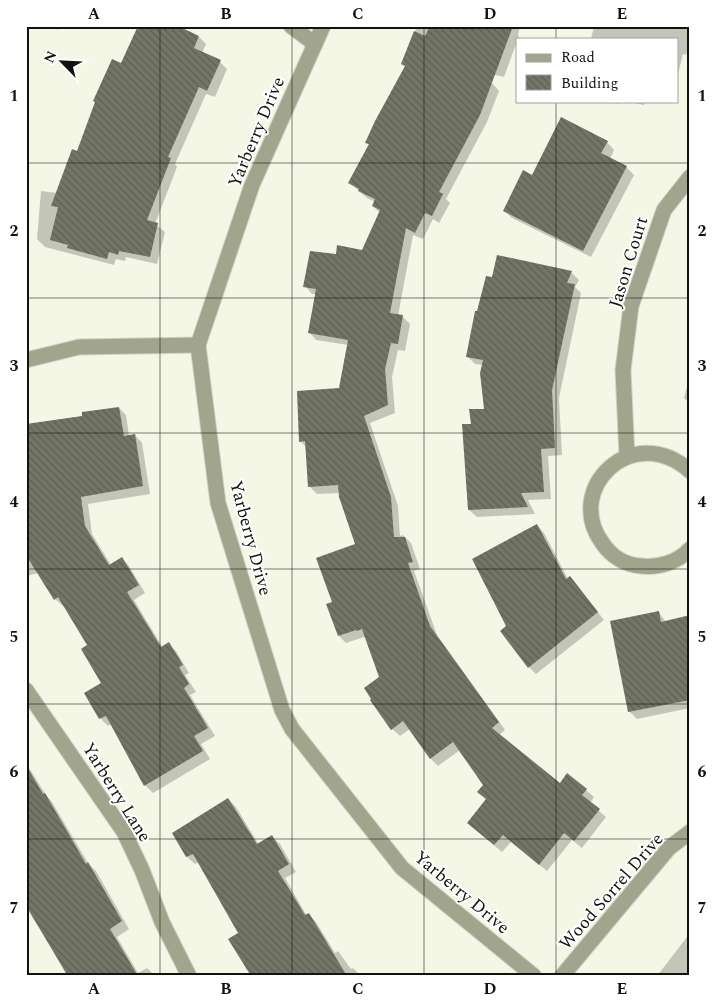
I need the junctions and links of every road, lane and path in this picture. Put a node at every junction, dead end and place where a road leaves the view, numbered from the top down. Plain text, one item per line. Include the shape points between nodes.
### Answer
1 (290, 26) edge
2 (323, 26) edge
3 (316, 44) junction
4 (690, 177) edge
5 (198, 345) junction
6 (26, 360) edge
7 (626, 457) junction
8 (690, 471) edge
9 (690, 548) edge
10 (26, 690) edge
11 (690, 832) edge
12 (189, 976) edge
13 (534, 976) edge
14 (562, 976) edge

1 - 3 street
2 - 3 street, Yarberry Drive
3 - 5 street, Yarberry Drive via 252,185
4 - 7 street, Jason Court via 664,210 631,306 622,370
5 - 6 street via 79,347
5 - 13 street, Yarberry Drive via 218,503 282,710 292,728 402,868
7 - 8 street via 662,454 679,461
7 - 9 street via 612,465 594,490 592,522 607,550 634,566 650,567 668,564
10 - 12 street, Yarberry Lane via 124,832
11 - 14 street, Wood Sorrel Drive via 670,848

